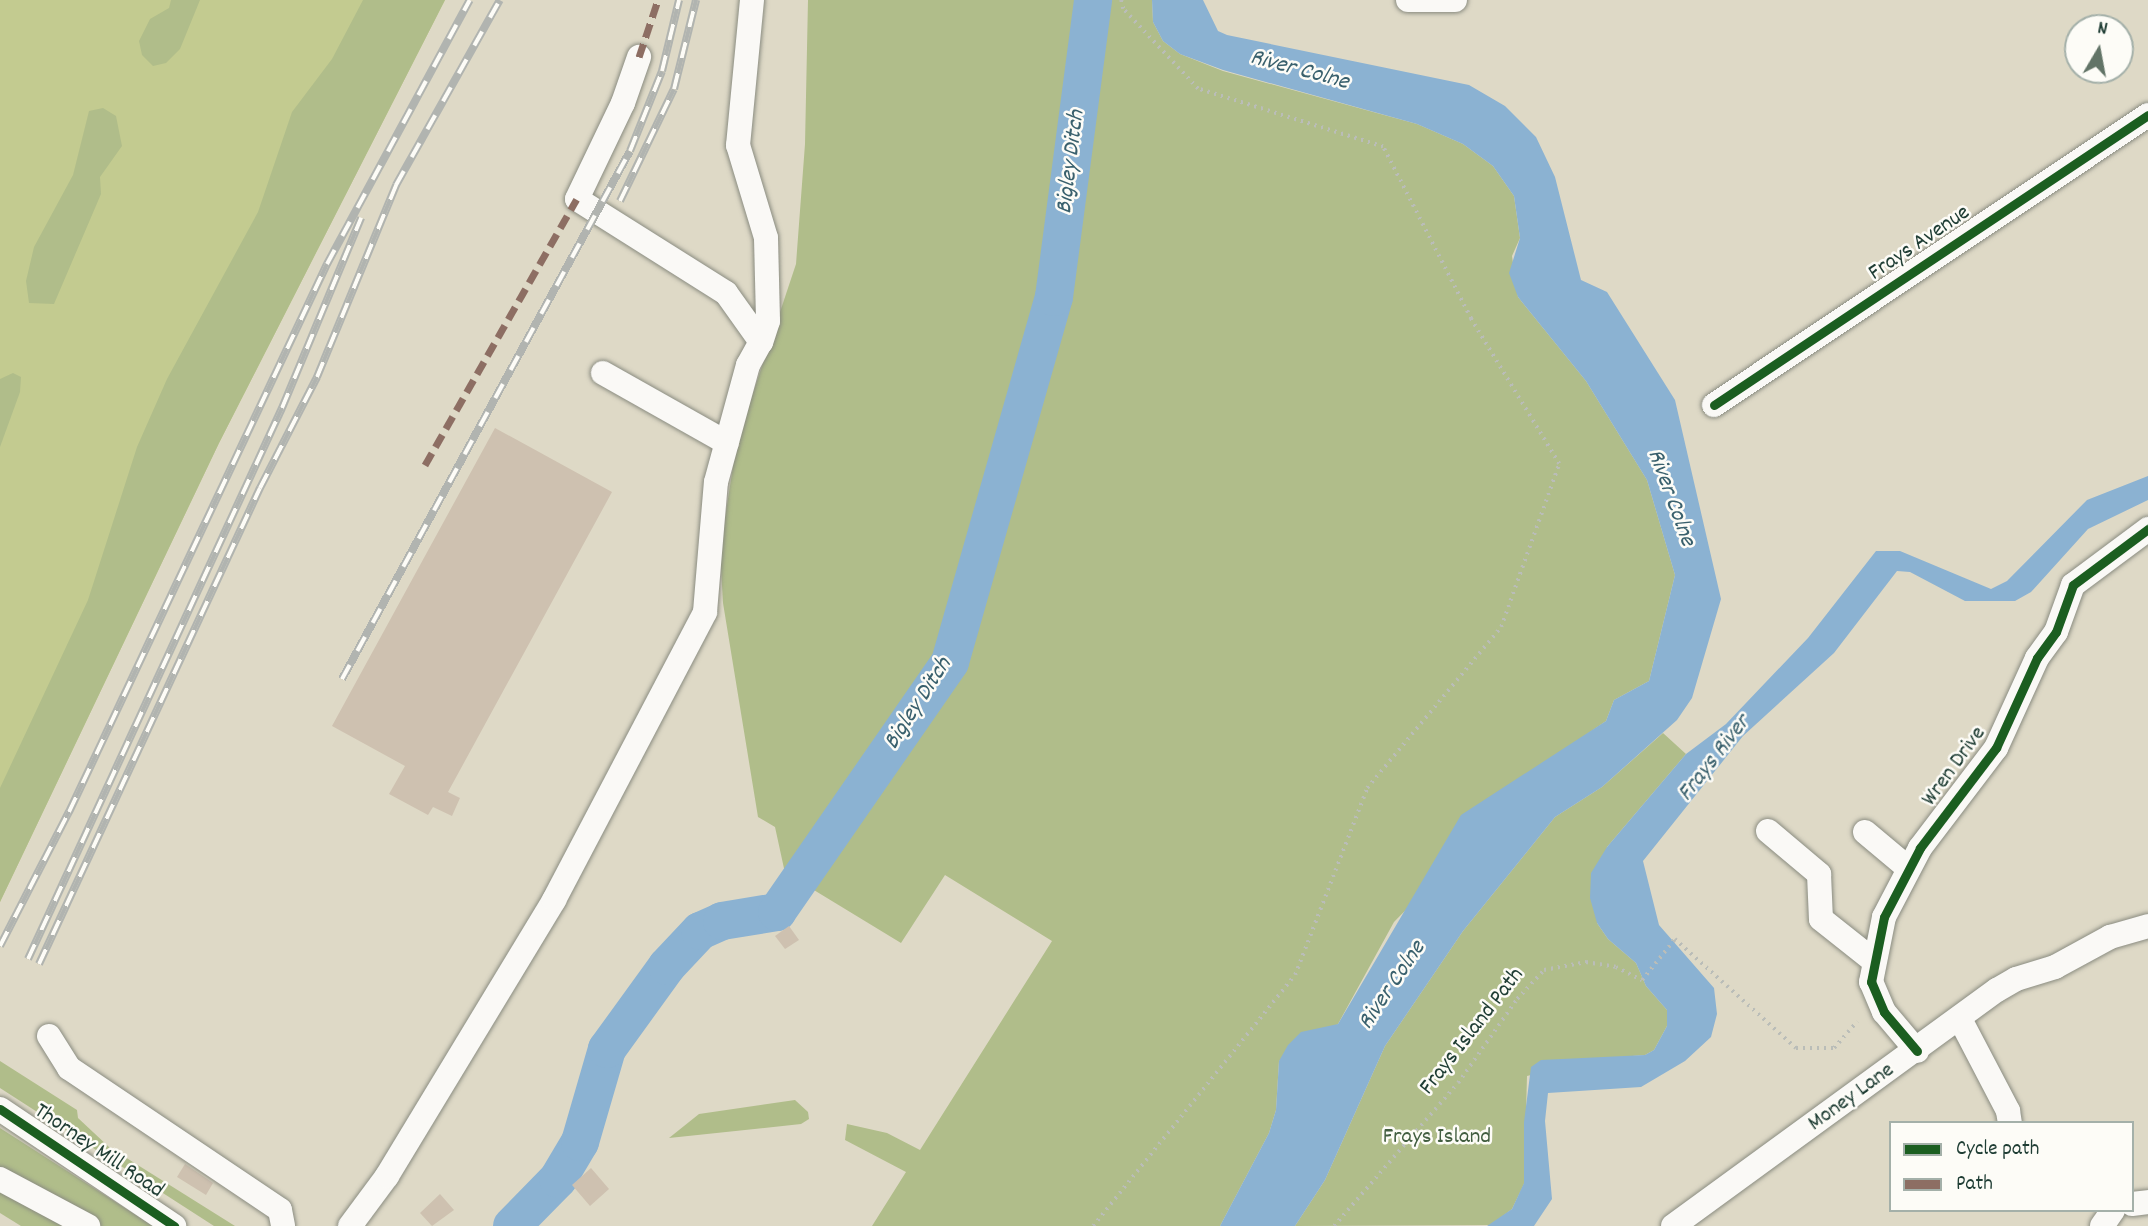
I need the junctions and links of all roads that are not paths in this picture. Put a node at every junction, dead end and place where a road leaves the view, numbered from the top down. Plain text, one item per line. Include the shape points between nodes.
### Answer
1 (751, 0) edge
2 (1408, 0) edge
3 (1455, 0) edge
4 (639, 57) dead end
5 (2148, 115) edge
6 (761, 342) junction
7 (603, 373) dead end
8 (1714, 405) dead end
9 (727, 443) junction
10 (2148, 529) edge
11 (1768, 831) dead end
12 (1865, 832) dead end
13 (1908, 868) junction
14 (2148, 926) edge
15 (1874, 961) junction
16 (1960, 1019) junction
17 (49, 1036) dead end
18 (1917, 1051) junction
19 (0, 1109) edge
20 (2010, 1121) edge
21 (0, 1179) edge
22 (88, 1226) edge
23 (174, 1226) edge
24 (283, 1226) edge
25 (350, 1226) edge
26 (1673, 1226) edge

1 - 6 street via 738,145 766,238 768,321
2 - 3 street
4 - 6 street via 623,103 577,199 726,293
5 - 8 street, Frays Avenue
6 - 9 street via 748,365
7 - 9 street
9 - 25 street via 709,525 705,612 554,900 387,1176
10 - 13 street, Wren Drive via 2073,585 2056,632 2037,658 1996,748
11 - 15 street via 1819,874 1822,919
12 - 13 street
13 - 15 street, Wren Drive via 1884,917
14 - 16 street, Money Lane via 2110,937 2055,967 2016,979
15 - 18 street, Wren Drive via 1867,1007
16 - 18 street, Money Lane
16 - 20 street
17 - 24 street via 69,1068 280,1210
18 - 26 street, Money Lane
19 - 23 street, Thorney Mill Road
21 - 22 street

